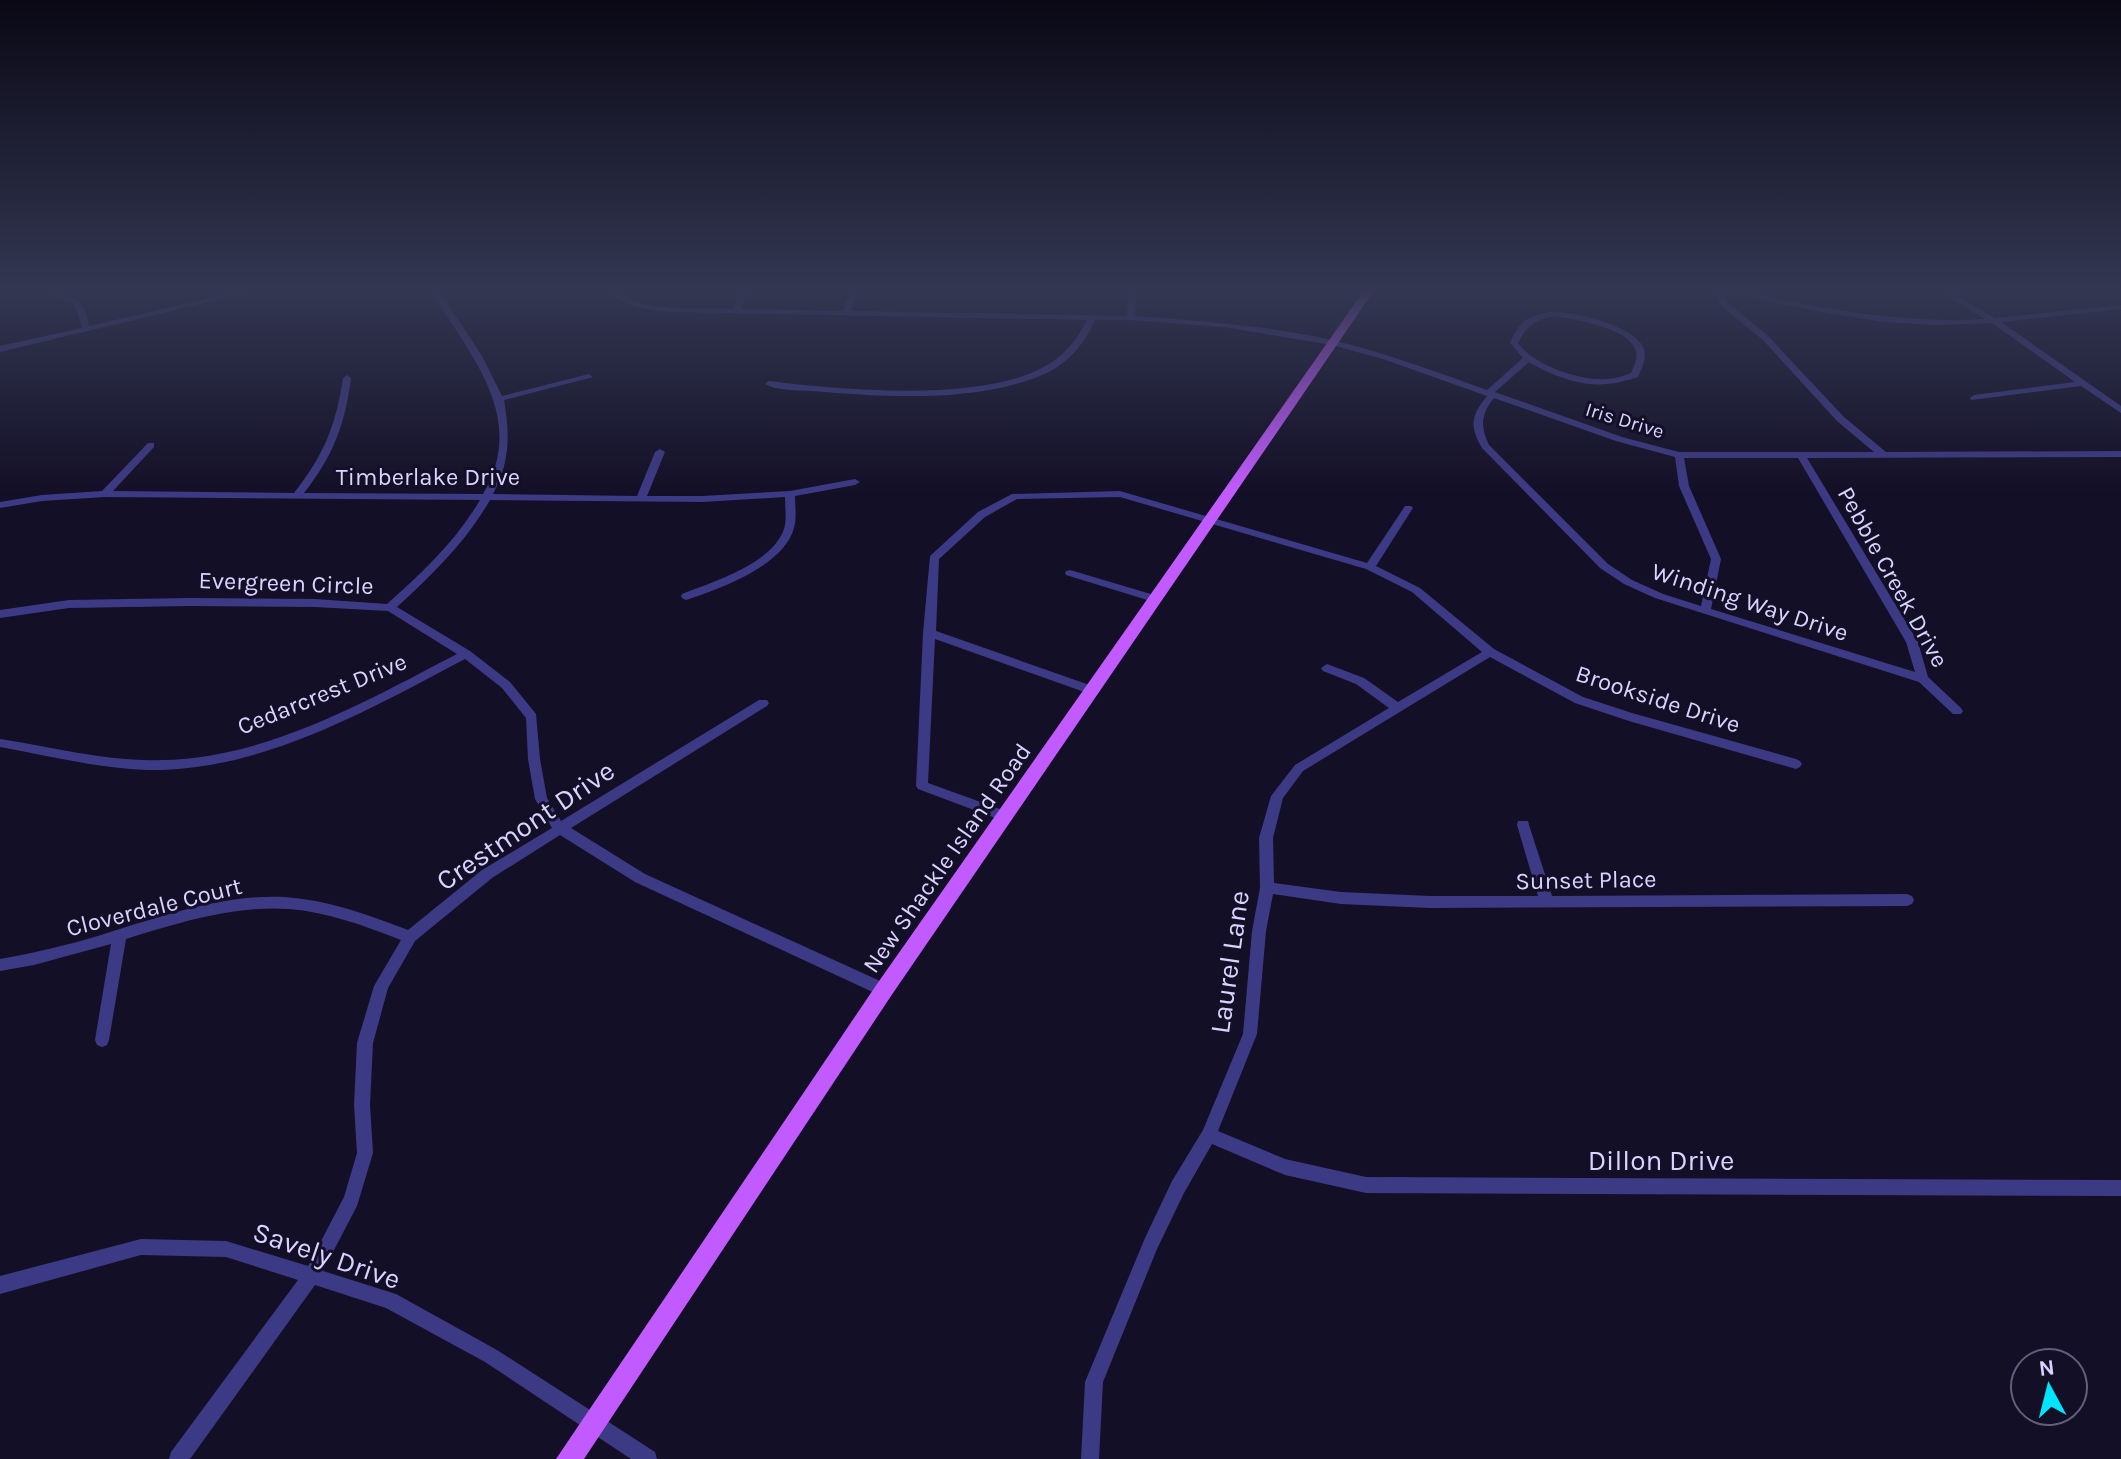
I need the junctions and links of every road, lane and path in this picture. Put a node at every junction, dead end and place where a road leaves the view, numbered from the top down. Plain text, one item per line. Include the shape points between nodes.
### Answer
1 (476, 357) edge
2 (1065, 357) edge
3 (1323, 357) edge
4 (1386, 357) edge
5 (1525, 357) edge
6 (1641, 357) edge
7 (1784, 357) edge
8 (2047, 357) edge
9 (1528, 361) junction
10 (589, 377) dead end
11 (347, 378) dead end
12 (2085, 383) junction
13 (769, 384) dead end
14 (1494, 394) junction
15 (1974, 398) dead end
16 (499, 399) junction
17 (2121, 410) edge
18 (151, 445) dead end
19 (660, 452) dead end
20 (1883, 454) junction
21 (2121, 454) edge
22 (1679, 455) junction
23 (1802, 457) junction
24 (855, 482) dead end
25 (105, 494) junction
26 (790, 494) junction
27 (296, 496) junction
28 (487, 497) junction
29 (641, 498) junction
30 (0, 505) edge
31 (1408, 508) dead end
32 (1213, 520) junction
33 (1370, 567) junction
34 (1070, 573) dead end
35 (686, 596) dead end
36 (1157, 599) junction
37 (390, 608) junction
38 (1706, 608) junction
39 (0, 614) edge
40 (929, 633) junction
41 (1490, 652) junction
42 (466, 654) junction
43 (1327, 668) dead end
44 (1923, 679) junction
45 (1094, 691) junction
46 (763, 703) dead end
47 (1397, 707) junction
48 (1957, 711) dead end
49 (0, 743) edge
50 (1796, 764) dead end
51 (1006, 817) junction
52 (1523, 825) dead end
53 (558, 827) junction
54 (1267, 888) junction
55 (1546, 900) junction
56 (1907, 900) dead end
57 (120, 935) junction
58 (410, 937) junction
59 (0, 965) edge
60 (884, 990) junction
61 (102, 1040) dead end
62 (1209, 1135) junction
63 (2121, 1188) edge
64 (312, 1275) junction
65 (0, 1285) edge
66 (594, 1421) junction
67 (178, 1459) edge
68 (569, 1459) edge
69 (648, 1459) edge
70 (1090, 1459) edge

1 - 16 street
2 - 13 street via 1007,385 853,391
3 - 32 main road, New Shackle Island Road
4 - 14 street, Iris Drive
5 - 9 street
6 - 9 street via 1635,375 1601,382
7 - 20 street via 1848,428
8 - 12 street
9 - 14 street
10 - 16 street
11 - 27 street via 330,452
12 - 15 street
12 - 17 street
14 - 22 street, Iris Drive
14 - 38 street, Winding Way Drive via 1478,411 1477,429 1485,446 1578,542 1628,582
16 - 28 street via 503,453
18 - 25 street
19 - 29 street
20 - 21 street, Iris Drive
20 - 23 street, Iris Drive
22 - 23 street, Iris Drive
22 - 38 street via 1684,486 1716,559
23 - 44 street, Pebble Creek Drive via 1912,642
24 - 26 street, Timberlake Drive
25 - 27 street, Timberlake Drive
25 - 30 street, Timberlake Drive
26 - 29 street, Timberlake Drive
26 - 35 street via 789,531 763,560
27 - 28 street, Timberlake Drive
28 - 29 street, Timberlake Drive
28 - 37 street via 428,574
31 - 33 street
32 - 33 street, Brookside Drive
32 - 36 main road, New Shackle Island Road
32 - 40 street, Brookside Drive via 1120,494 1015,496 1002,501 934,558
33 - 41 street, Brookside Drive via 1416,590
34 - 36 street
36 - 45 main road, New Shackle Island Road
37 - 39 street, Evergreen Circle via 114,603
37 - 42 street, Evergreen Circle
38 - 44 street, Winding Way Drive
40 - 45 street
40 - 51 street, Brookside Drive via 922,786
41 - 47 street, Laurel Lane
41 - 50 street, Brookside Drive via 1579,700
42 - 49 street, Cedarcrest Drive via 382,699 228,756 163,765
42 - 53 street, Evergreen Circle via 506,685 532,717 541,799
43 - 47 street via 1360,681
44 - 48 street, Pebble Creek Drive
45 - 51 main road, New Shackle Island Road
46 - 53 street, Crestmont Drive
47 - 54 street, Laurel Lane via 1299,768 1277,796 1266,838
51 - 60 main road, New Shackle Island Road
52 - 55 street
53 - 58 street, Crestmont Drive via 487,874
53 - 60 street via 640,878
54 - 55 street, Sunset Place via 1430,902
54 - 62 street, Laurel Lane via 1250,1034
55 - 56 street, Sunset Place
57 - 58 street, Cloverdale Court via 221,908 270,902 319,908
57 - 59 street, Cloverdale Court
57 - 61 street
58 - 64 street, Crestmont Drive via 381,986 365,1043 365,1153 351,1200
60 - 66 main road, New Shackle Island Road
62 - 63 street, Dillon Drive via 1285,1167 1366,1185
62 - 70 street, Laurel Lane via 1151,1244 1094,1382
64 - 65 street, Savely Drive via 226,1249 141,1247
64 - 66 street, Savely Drive via 390,1300
64 - 67 street, Crestmont Drive
66 - 68 main road, New Shackle Island Road
66 - 69 street, Savely Drive

